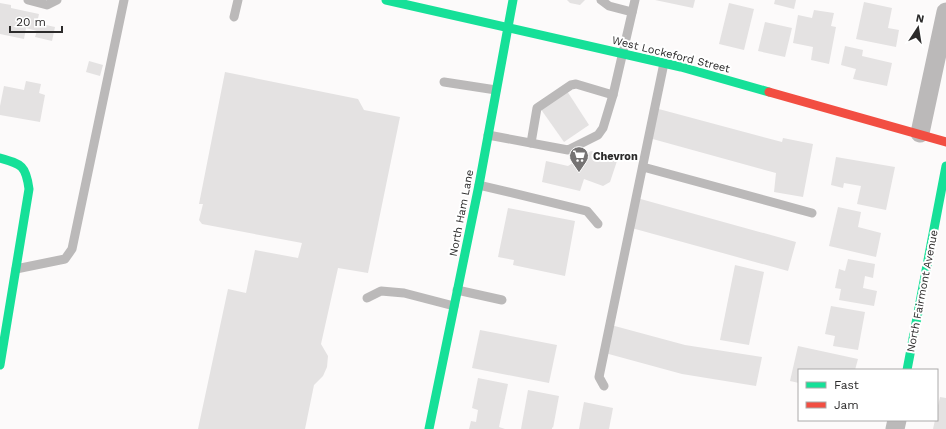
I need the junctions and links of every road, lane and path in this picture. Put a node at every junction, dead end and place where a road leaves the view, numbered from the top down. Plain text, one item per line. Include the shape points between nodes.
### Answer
1 (28, 0) edge
2 (57, 0) edge
3 (124, 0) edge
4 (238, 0) edge
5 (386, 0) edge
6 (512, 0) edge
7 (601, 0) edge
8 (635, 0) edge
9 (632, 12) junction
10 (946, 12) edge
11 (234, 17) dead end
12 (508, 27) junction
13 (623, 54) junction
14 (664, 64) junction
15 (444, 82) dead end
16 (496, 90) junction
17 (614, 95) junction
18 (920, 134) junction
19 (488, 135) junction
20 (946, 142) edge
21 (531, 143) junction
22 (0, 158) edge
23 (946, 166) edge
24 (643, 167) junction
25 (479, 185) junction
26 (812, 214) dead end
27 (598, 224) dead end
28 (16, 268) junction
29 (457, 290) junction
30 (367, 298) dead end
31 (502, 300) dead end
32 (454, 306) junction
33 (0, 365) edge
34 (907, 369) edge
35 (604, 386) dead end
36 (429, 429) edge

1 - 2 lane via 47,5
3 - 28 lane via 72,249 65,258
4 - 11 lane
5 - 12 street, West Lockeford Street via 447,10
6 - 12 street, North Ham Lane
7 - 9 lane via 609,6
8 - 9 lane
9 - 13 lane
10 - 18 street
12 - 13 street, West Lockeford Street
12 - 16 street, North Ham Lane
13 - 14 street, West Lockeford Street
13 - 17 lane
14 - 18 street, West Lockeford Street
14 - 24 lane
15 - 16 lane
16 - 19 street, North Ham Lane
17 - 21 lane via 603,128 598,135 568,150
17 - 21 lane via 576,84 571,85 538,108
18 - 20 street, West Lockeford Street
19 - 21 lane
19 - 25 street, North Ham Lane
22 - 28 street via 17,162 27,175 29,189
23 - 34 street, North Fairmont Avenue
24 - 26 lane
24 - 35 lane via 599,377
25 - 27 lane via 587,211
25 - 29 street, North Ham Lane
28 - 33 street
29 - 31 lane
29 - 32 street, North Ham Lane
30 - 32 lane via 381,291 404,293
32 - 36 street, North Ham Lane

